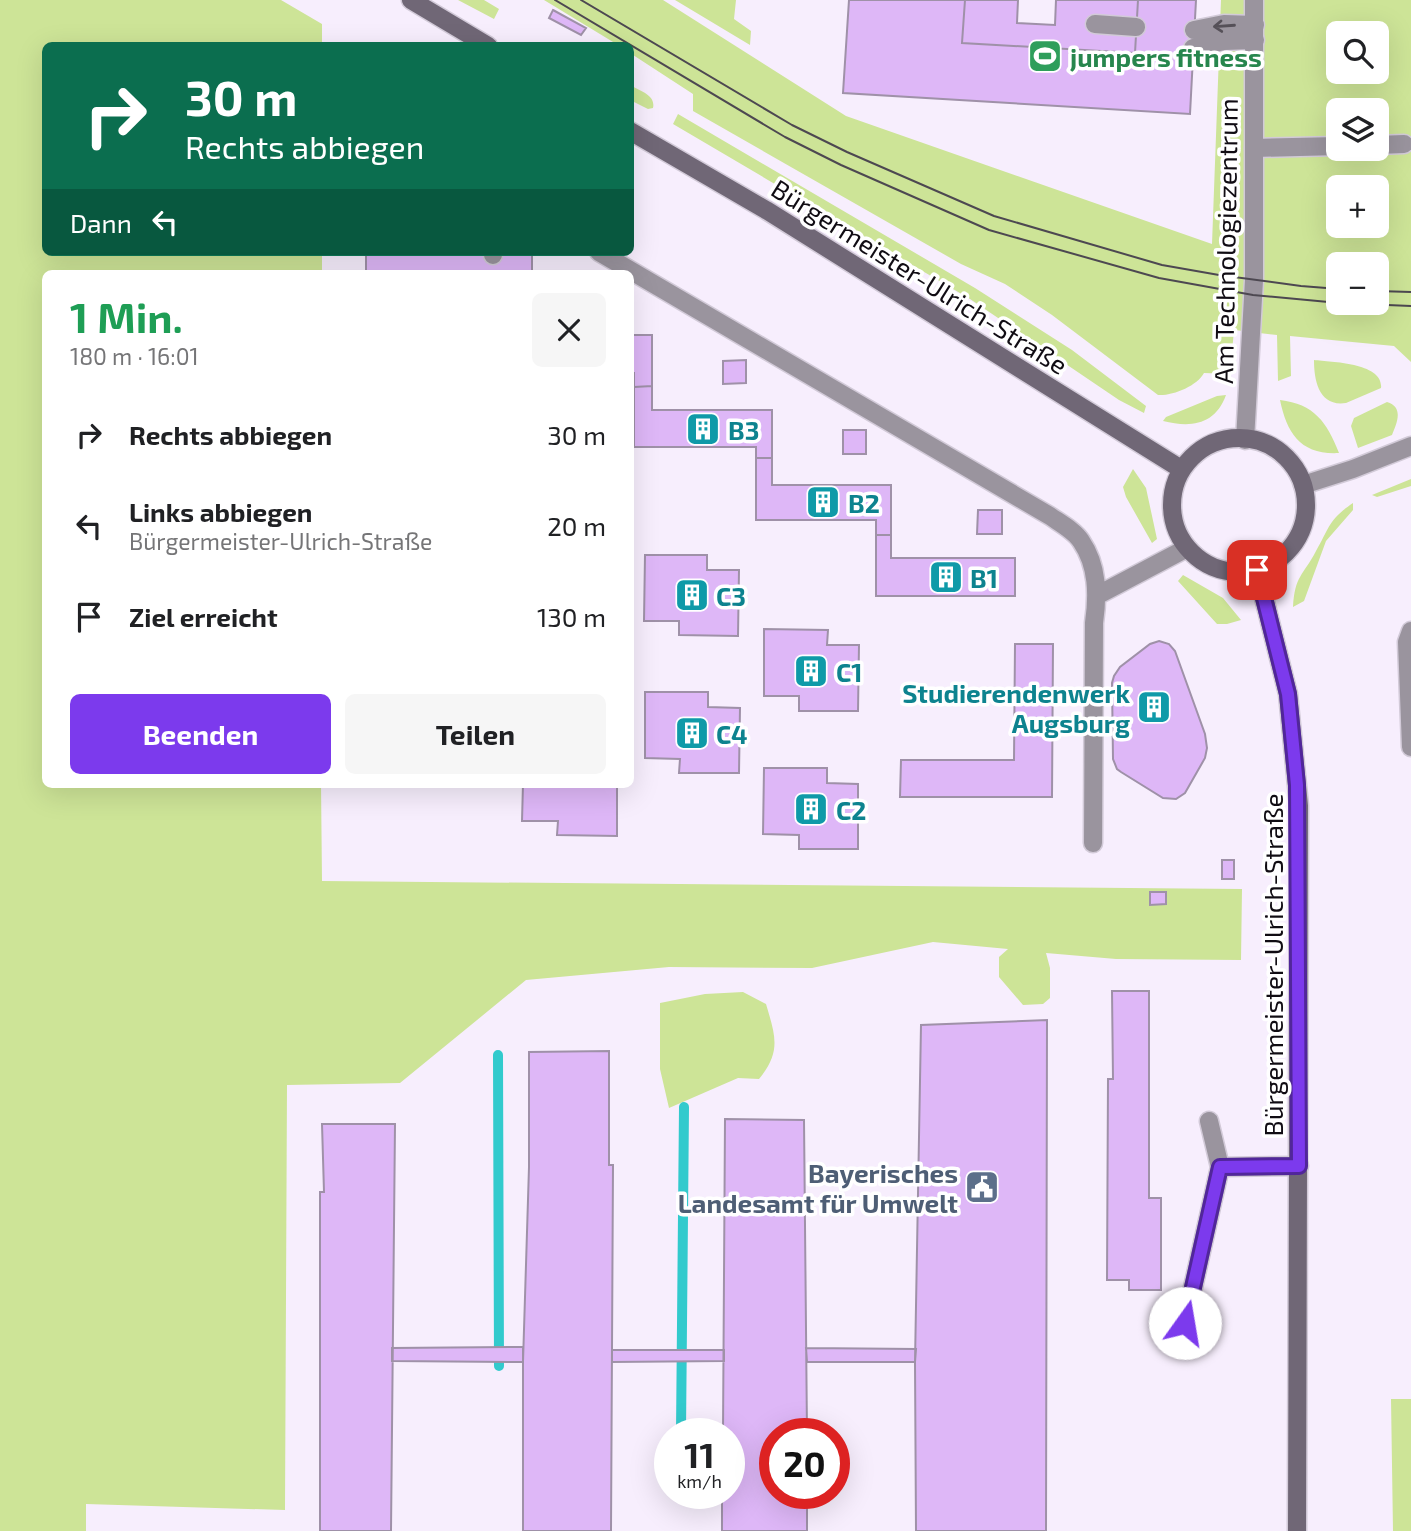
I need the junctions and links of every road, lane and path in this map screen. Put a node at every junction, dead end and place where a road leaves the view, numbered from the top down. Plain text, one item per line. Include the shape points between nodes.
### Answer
1 (411, 0) edge
2 (1254, 0) edge
3 (1096, 24) dead end
4 (1136, 27) dead end
5 (1194, 30) dead end
6 (1255, 33) junction
7 (481, 42) edge
8 (1193, 48) dead end
9 (634, 133) edge
10 (1404, 144) dead end
11 (1389, 145) edge
12 (1326, 146) edge
13 (1254, 148) junction
14 (606, 256) edge
15 (630, 270) edge
16 (634, 272) edge
17 (1245, 440) junction
18 (1411, 446) edge
19 (1181, 469) junction
20 (1303, 485) junction
21 (1187, 548) junction
22 (1257, 570) junction
23 (1098, 594) junction
24 (1411, 631) edge
25 (1411, 747) edge
26 (1093, 843) dead end
27 (1209, 1121) dead end
28 (1299, 1166) junction
29 (1220, 1167) junction
30 (1185, 1323) dead end
31 (1297, 1531) edge

1 - 7 main road
2 - 6 street, Am Technologiezentrum
3 - 4 street
6 -> 5 street via 1224,24
6 - 8 street
6 - 13 street, Am Technologiezentrum
9 - 19 main road, Bürgermeister-Ulrich-Straße via 766,210
10 - 11 street
12 - 13 street
13 - 17 street, Am Technologiezentrum via 1252,332
14 - 15 street
16 - 23 street via 1050,516 1080,539 1092,562
17 - 19 main road via 1209,445
17 - 20 main road via 1279,452
18 - 20 street
19 - 21 main road via 1172,499 1175,527
20 - 22 main road via 1302,529 1290,549
21 - 22 main road via 1207,565 1227,571
21 - 23 street
22 - 28 main road, Bürgermeister-Ulrich-Straße via 1288,694 1297,781
23 - 26 street
24 - 25 street via 1407,642
27 - 29 street
28 - 29 street
28 - 31 main road, Bürgermeister-Ulrich-Straße
29 - 30 street

